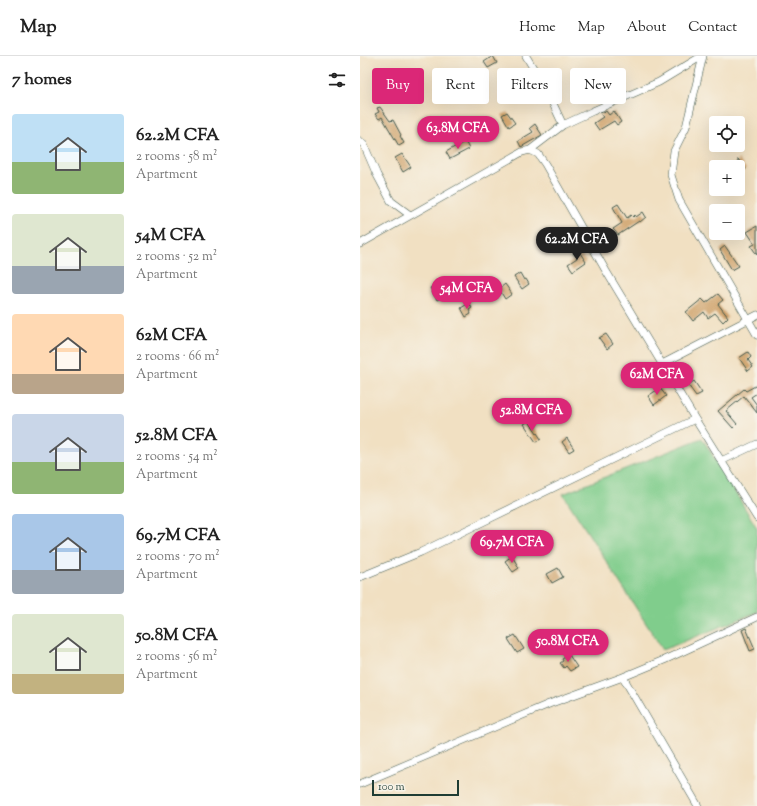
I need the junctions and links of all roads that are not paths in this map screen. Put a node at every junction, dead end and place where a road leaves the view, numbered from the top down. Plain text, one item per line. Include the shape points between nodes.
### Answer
1 (526, 56) edge
2 (702, 56) edge
3 (563, 125) junction
4 (360, 141) edge
5 (530, 150) junction
6 (410, 215) junction
7 (360, 244) edge
8 (757, 315) edge
9 (748, 320) junction
10 (757, 335) edge
11 (662, 364) junction
12 (695, 419) junction
13 (757, 444) edge
14 (720, 461) junction
15 (757, 518) edge
16 (360, 577) edge
17 (757, 617) edge
18 (623, 677) junction
19 (360, 784) edge
20 (698, 806) edge

1 - 3 street
2 - 3 street via 659,82
2 - 9 street via 686,127 674,151 670,176 679,200
3 - 5 street
4 - 6 street via 391,200
5 - 6 street via 522,152
5 - 11 street via 538,154 545,164
6 - 7 street
8 - 9 street
9 - 10 street
9 - 11 street
11 - 12 street
12 - 14 street
12 - 16 street via 421,552
13 - 14 street
14 - 15 street
17 - 18 street
18 - 19 street via 549,704
18 - 20 street

